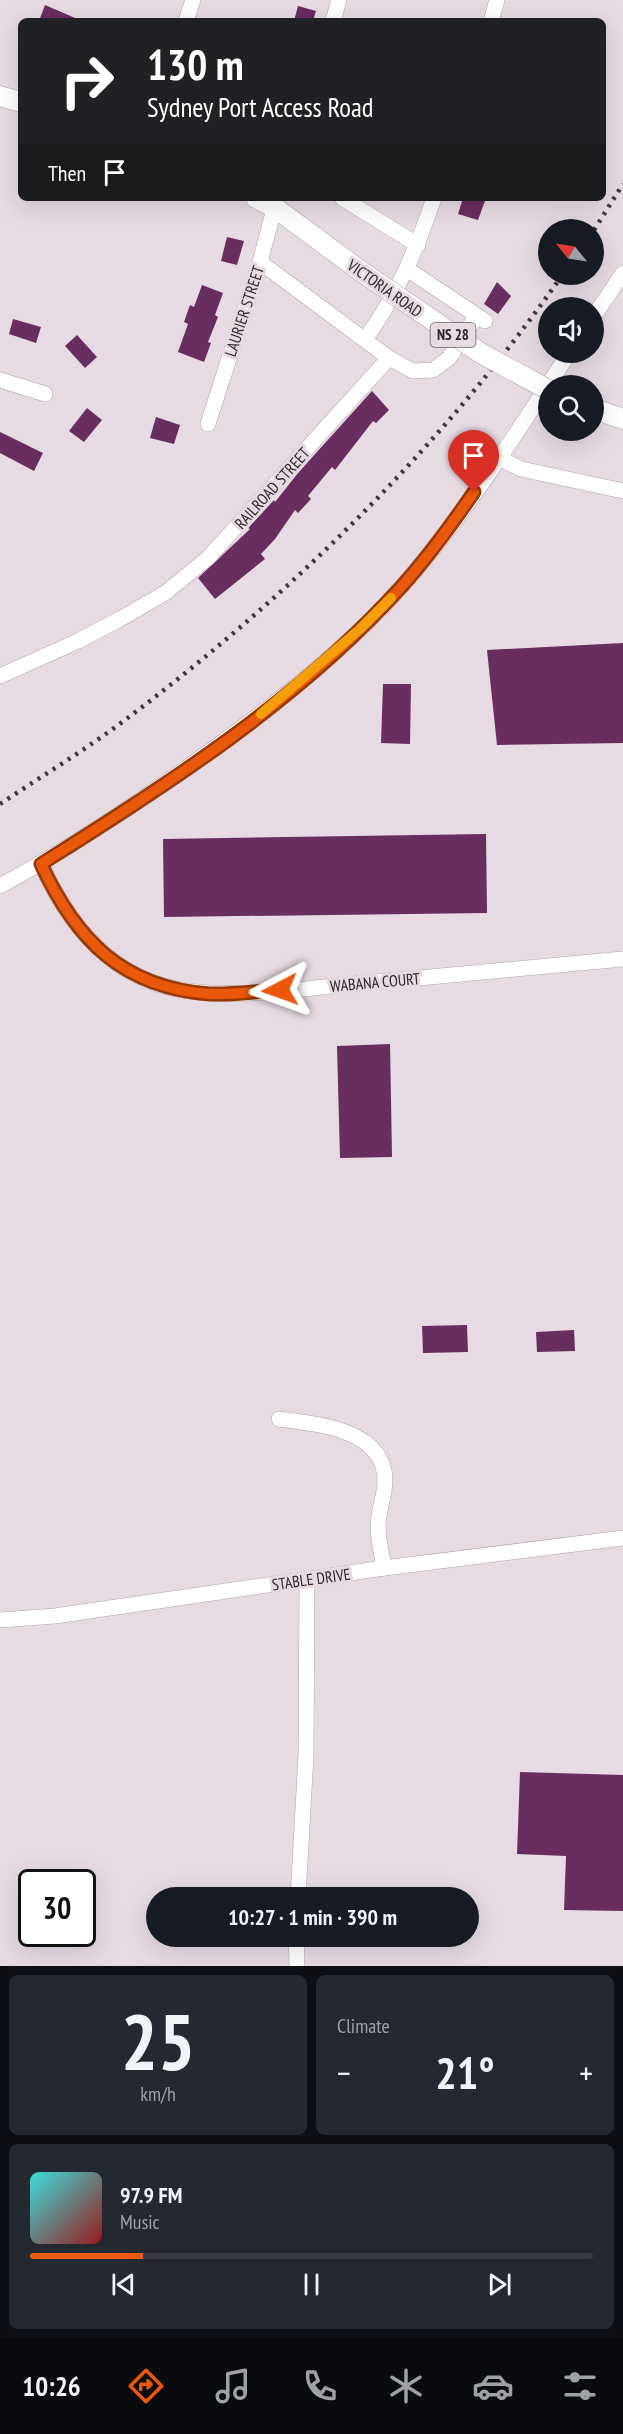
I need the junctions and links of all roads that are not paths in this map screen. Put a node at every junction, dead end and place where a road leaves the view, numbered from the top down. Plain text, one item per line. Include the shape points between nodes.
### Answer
1 (193, 0) edge
2 (339, 0) edge
3 (497, 0) edge
4 (187, 18) edge
5 (334, 18) edge
6 (492, 18) edge
7 (0, 96) edge
8 (18, 101) edge
9 (347, 201) edge
10 (433, 201) edge
11 (275, 203) edge
12 (418, 245) junction
13 (260, 262) junction
14 (407, 269) junction
15 (623, 273) edge
16 (604, 301) edge
17 (365, 339) junction
18 (388, 358) junction
19 (563, 363) edge
20 (0, 380) edge
21 (538, 384) edge
22 (45, 394) dead end
23 (604, 413) edge
24 (623, 420) edge
25 (208, 424) dead end
26 (499, 458) junction
27 (623, 491) edge
28 (0, 676) edge
29 (41, 864) junction
30 (0, 886) edge
31 (623, 959) edge
32 (279, 1419) dead end
33 (623, 1538) edge
34 (384, 1568) junction
35 (307, 1579) junction
36 (0, 1620) edge
37 (299, 1887) edge
38 (296, 1947) edge
39 (297, 1966) edge

1 - 4 street
2 - 5 street
3 - 6 street
7 - 8 main road
9 - 12 street
10 - 12 street
11 - 13 street, LAURIER STREET
11 - 21 main road, VICTORIA ROAD / NS 28, bridge via 362,272 482,354
12 - 14 street
13 - 17 street
13 - 25 street, LAURIER STREET
14 - 17 street
14 - 18 street via 481,318 449,358 433,370 413,371
15 - 16 street
17 - 18 street
18 - 28 street, RAILROAD STREET via 241,524 191,572 120,620
19 - 26 street
20 - 22 street
23 - 24 main road
26 - 27 street via 521,469
26 - 29 street via 403,585 333,653 252,721 185,770
29 - 30 street
29 - 31 street, WABANA COURT via 81,932 125,970 175,990 213,994 302,988
32 - 34 street via 324,1424 356,1436 377,1453 385,1479 378,1526
33 - 34 street, STABLE DRIVE
34 - 35 street, STABLE DRIVE
35 - 36 street, STABLE DRIVE via 55,1616
35 - 37 street via 306,1755
38 - 39 street

